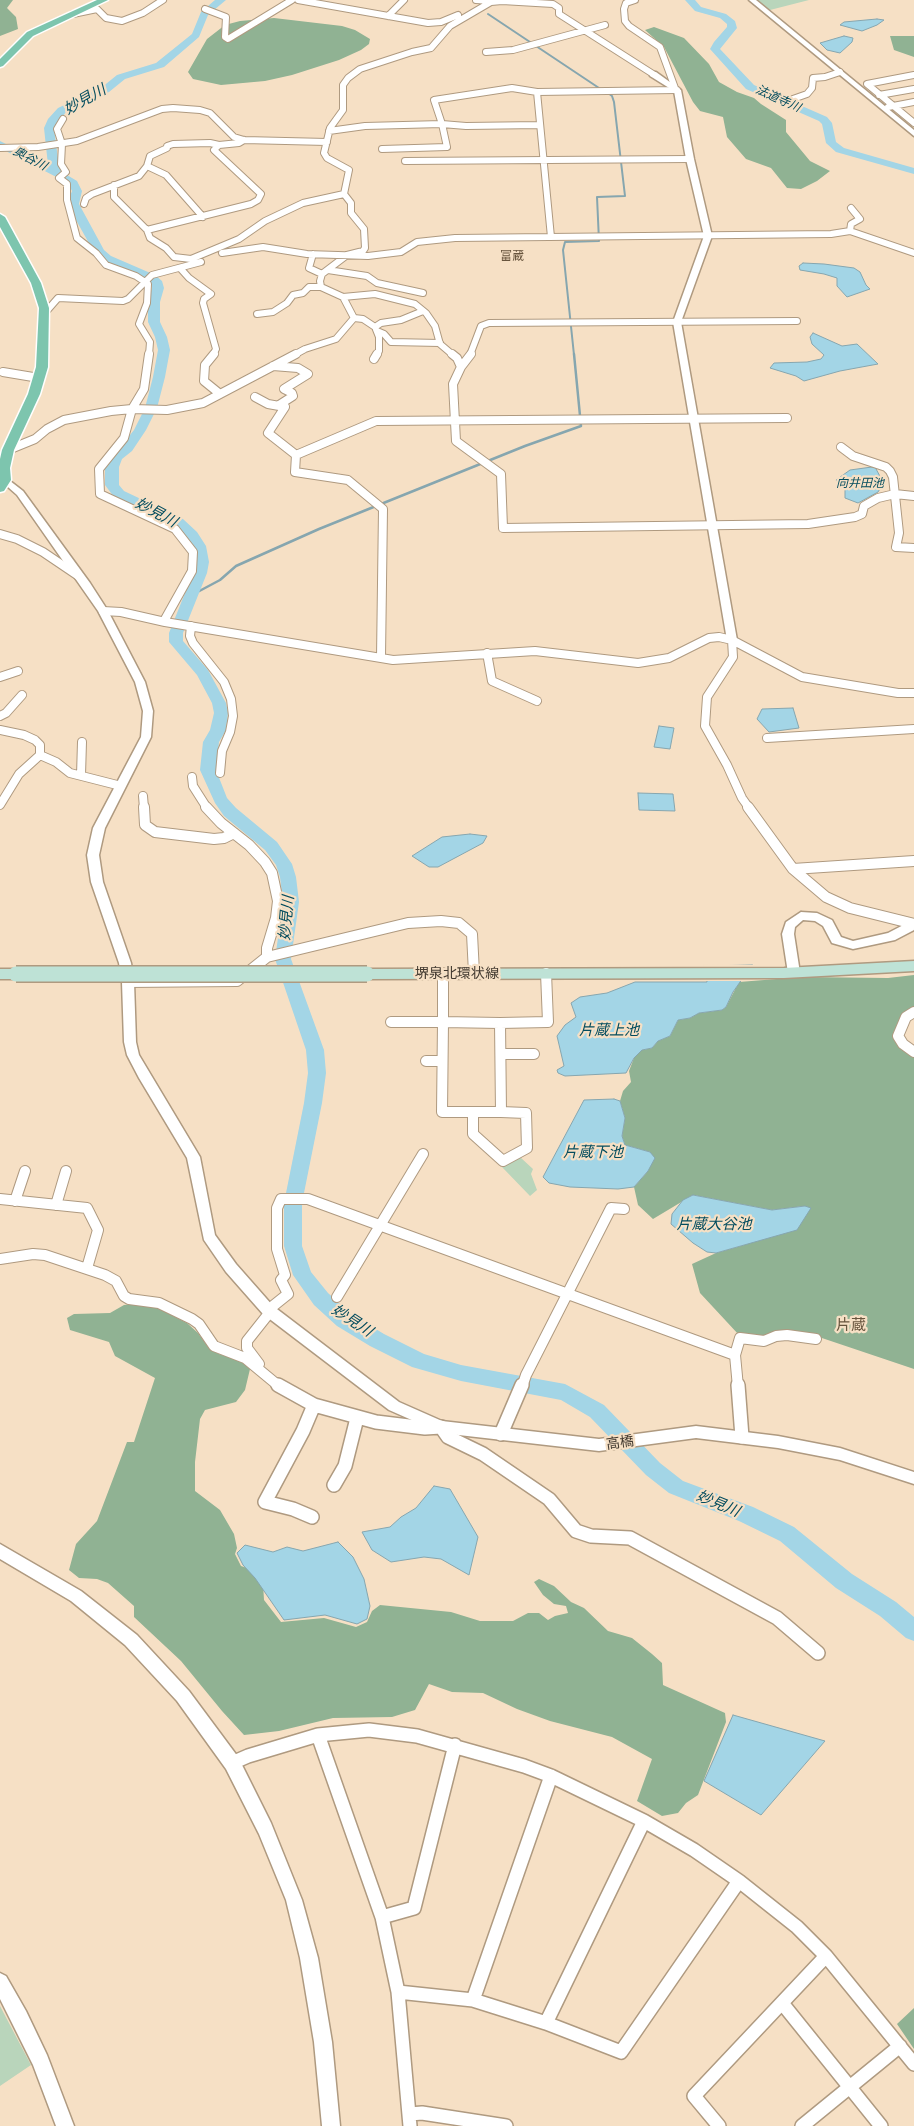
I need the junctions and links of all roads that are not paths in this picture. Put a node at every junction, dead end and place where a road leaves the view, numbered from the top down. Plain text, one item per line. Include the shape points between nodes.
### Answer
1 (104, 0) edge
2 (163, 0) edge
3 (292, 0) edge
4 (298, 0) edge
5 (404, 0) edge
6 (476, 0) edge
7 (635, 0) edge
8 (752, 0) edge
9 (491, 1) edge
10 (482, 7) junction
11 (205, 9) dead end
12 (73, 14) junction
13 (388, 16) junction
14 (605, 25) dead end
15 (584, 30) junction
16 (486, 52) dead end
17 (0, 64) edge
18 (840, 72) junction
19 (653, 74) joint
20 (914, 75) edge
21 (901, 78) junction
22 (676, 89) junction
23 (914, 89) edge
24 (537, 92) junction
25 (879, 95) junction
26 (790, 100) dead end
27 (914, 102) edge
28 (893, 106) junction
29 (883, 108) junction
30 (911, 117) edge
31 (63, 119) dead end
32 (914, 123) edge
33 (442, 124) junction
34 (539, 126) junction
35 (328, 131) junction
36 (913, 132) edge
37 (244, 140) junction
38 (327, 142) junction
39 (62, 144) junction
40 (219, 145) junction
41 (0, 148) edge
42 (382, 149) dead end
43 (690, 159) junction
44 (405, 161) dead end
45 (543, 161) junction
46 (146, 166) junction
47 (114, 185) junction
48 (344, 194) junction
49 (84, 204) dead end
50 (852, 208) dead end
51 (0, 217) edge
52 (203, 217) junction
53 (147, 230) junction
54 (850, 231) junction
55 (708, 236) junction
56 (551, 237) junction
57 (223, 250) junction
58 (914, 253) edge
59 (313, 254) junction
60 (347, 255) junction
61 (180, 268) junction
62 (328, 270) junction
63 (322, 274) junction
64 (144, 281) junction
65 (321, 287) junction
66 (423, 293) dead end
67 (343, 297) junction
68 (423, 311) junction
69 (44, 314) junction
70 (257, 314) dead end
71 (354, 318) junction
72 (797, 321) dead end
73 (677, 322) junction
74 (376, 329) junction
75 (440, 343) junction
76 (374, 359) dead end
77 (272, 366) junction
78 (461, 368) junction
79 (4, 372) dead end
80 (39, 378) junction
81 (220, 394) junction
82 (255, 397) dead end
83 (279, 405) junction
84 (132, 409) junction
85 (694, 418) junction
86 (787, 418) dead end
87 (456, 420) junction
88 (841, 447) dead end
89 (5, 452) edge
90 (296, 455) junction
91 (3, 484) edge
92 (895, 494) junction
93 (914, 496) edge
94 (712, 525) junction
95 (0, 534) edge
96 (914, 548) edge
97 (80, 577) junction
98 (103, 611) junction
99 (165, 621) junction
100 (191, 626) junction
101 (732, 640) junction
102 (487, 654) junction
103 (381, 658) junction
104 (18, 671) dead end
105 (0, 677) edge
106 (914, 693) edge
107 (22, 695) dead end
108 (537, 700) dead end
109 (0, 716) edge
110 (914, 729) edge
111 (0, 730) edge
112 (767, 738) dead end
113 (82, 742) dead end
114 (40, 755) junction
115 (220, 773) dead end
116 (81, 774) junction
117 (192, 777) dead end
118 (120, 786) junction
119 (143, 796) dead end
120 (0, 805) edge
121 (234, 833) junction
122 (914, 861) edge
123 (793, 869) junction
124 (914, 924) edge
125 (267, 957) junction
126 (914, 966) edge
127 (546, 973) junction
128 (789, 973) junction
129 (0, 974) edge
130 (443, 974) junction
131 (474, 974) junction
132 (128, 982) junction
133 (914, 1012) edge
134 (391, 1022) dead end
135 (443, 1022) junction
136 (500, 1022) junction
137 (914, 1052) edge
138 (501, 1054) junction
139 (534, 1054) dead end
140 (426, 1061) dead end
141 (442, 1061) junction
142 (473, 1112) junction
143 (501, 1112) junction
144 (423, 1154) dead end
145 (25, 1171) dead end
146 (66, 1171) dead end
147 (0, 1199) edge
148 (15, 1201) junction
149 (56, 1205) junction
150 (624, 1209) dead end
151 (381, 1226) junction
152 (0, 1259) edge
153 (87, 1268) junction
154 (567, 1294) junction
155 (337, 1297) dead end
156 (269, 1311) junction
157 (816, 1339) dead end
158 (735, 1355) junction
159 (269, 1377) junction
160 (314, 1405) junction
161 (357, 1418) junction
162 (441, 1427) junction
163 (501, 1434) junction
164 (742, 1437) junction
165 (914, 1478) edge
166 (334, 1485) dead end
167 (312, 1517) dead end
168 (0, 1551) edge
169 (818, 1653) dead end
170 (318, 1734) junction
171 (455, 1745) junction
172 (232, 1763) junction
173 (551, 1776) junction
174 (644, 1821) junction
175 (739, 1882) junction
176 (382, 1918) junction
177 (826, 1956) junction
178 (0, 1982) edge
179 (398, 1992) junction
180 (472, 2000) junction
181 (782, 2004) junction
182 (546, 2023) junction
183 (900, 2046) junction
184 (914, 2064) edge
185 (851, 2087) junction
186 (410, 2120) edge
187 (501, 2125) edge
188 (65, 2126) edge
189 (331, 2126) edge
190 (719, 2126) edge
191 (802, 2126) edge
192 (881, 2126) edge

1 - 12 main road
2 - 12 street via 122,21 106,18 97,9
3 - 11 street via 228,39 225,37 226,17
4 - 13 street
5 - 13 street
6 - 9 street
7 - 22 street via 626,3 625,20 660,47
8 - 18 street
9 - 10 street
9 - 15 street via 553,4 559,8 559,14
10 - 13 street via 441,22
10 - 35 street via 450,26 431,48 369,65 348,78 343,85 343,110
12 - 17 main road via 30,34
14 - 15 street
15 - 16 street via 513,50
15 - 19 street
18 - 26 street via 813,78 812,88 807,94
18 - 29 street
19 - 22 street
20 - 21 street
21 - 23 street
21 - 25 street via 867,84
22 - 24 street
22 - 43 street
23 - 25 street
24 - 33 street via 512,88 434,100
24 - 34 street
25 - 28 street
27 - 28 street
28 - 29 street
28 - 30 street
29 - 36 street
30 - 32 street
31 - 39 street via 57,129
33 - 34 street
33 - 35 street via 366,126
33 - 42 street via 447,147
34 - 45 street
35 - 38 street
37 - 38 street
37 - 39 street via 234,136 210,113 173,108
37 - 40 street
38 - 48 street via 324,153 327,158 349,170
39 - 41 street
39 - 64 street via 61,164 66,172 59,178 66,184 66,200 77,238 106,265
40 - 46 street via 173,144 151,154
40 - 52 street via 214,153 261,194 251,204
43 - 45 street
43 - 55 street
44 - 45 street
45 - 56 street
46 - 47 street via 139,176
46 - 52 street via 166,175
47 - 49 street via 92,194
47 - 53 street via 114,196
48 - 57 street via 303,203 265,222
48 - 60 street via 351,204 351,214 364,230 365,239 363,251
50 - 54 street via 860,219 851,224
51 - 69 main road via 36,283
52 - 53 street
53 - 57 street via 150,238 174,257 191,259
54 - 55 street
54 - 58 street
55 - 56 street
55 - 73 street
56 - 60 street via 455,238 417,242 401,252
57 - 59 street via 263,247
57 - 61 street
59 - 60 street
59 - 63 street via 309,268
60 - 62 street
61 - 64 street via 152,275
61 - 81 street via 211,294 203,303 216,349 205,365 204,381
62 - 63 street
62 - 66 street via 367,276 377,283
63 - 65 street
64 - 69 street via 123,301 58,298
64 - 84 street via 148,284 147,303 139,324 150,342 150,349 144,389
65 - 67 street
65 - 70 street via 309,287 304,294 292,295 287,303 273,312
67 - 68 street via 375,294 415,304
67 - 71 street
68 - 74 street via 401,320 381,323
68 - 75 street via 435,326
69 - 80 main road
71 - 74 street via 363,319
71 - 77 street via 336,339
72 - 73 street
73 - 78 street via 488,323 482,326 470,356
73 - 85 street
74 - 75 street via 391,342
74 - 76 street via 379,351
75 - 78 street via 457,358
77 - 81 street
77 - 83 street via 298,368 308,374 284,389 293,396
78 - 87 street via 453,384
79 - 80 street
80 - 89 main road
81 - 84 street via 203,403 167,410
82 - 83 street via 268,404
83 - 90 street via 284,408 268,433
84 - 89 street via 64,420 35,439
84 - 99 street via 124,438 99,469 100,494 175,529 193,552 192,571
85 - 86 street
85 - 87 street
85 - 94 street
87 - 90 street via 376,421
87 - 94 street via 456,441 501,474 503,528
88 - 92 street via 853,456 886,467 893,477
89 - 91 main road
90 - 103 street via 295,472 348,480 383,509
91 - 97 street, 高橋 via 20,493
92 - 93 street
92 - 94 street via 864,506 862,514 855,517 808,524
92 - 96 street via 899,533 896,547
94 - 101 street
95 - 97 street via 43,552
97 - 98 street, 高橋
98 - 99 street
98 - 118 street, 高橋 via 140,682 148,711 146,737
99 - 100 street
100 - 103 street
100 - 115 street via 193,643 224,682 231,699 233,716 222,751
101 - 102 street via 709,638 669,658 638,663 535,651
101 - 106 street via 802,676
101 - 123 street via 733,657 707,697 705,726 742,798
102 - 103 street via 410,660
102 - 108 street via 492,681
104 - 105 street
107 - 109 street
110 - 112 street
111 - 114 street via 35,740 40,745
113 - 116 street
114 - 116 street via 70,773
114 - 120 street via 19,774
116 - 118 street
117 - 121 street via 207,808
118 - 132 street, 高橋 via 99,828 93,855 97,882
119 - 121 street via 145,825 155,832 214,839
121 - 125 street via 265,862 276,886 276,918
122 - 123 street
123 - 124 street via 838,904
124 - 128 street via 891,937 853,945 836,940 828,923 816,917 801,916 790,925 788,934
125 - 131 street via 408,923 441,921 459,923 472,934
125 - 132 street via 237,981
126 - 128 main road, 堺泉北環状線
127 - 128 main road, 堺泉北環状線
127 - 131 main road, 堺泉北環状線
127 - 136 street via 548,1022
129 - 130 main road, 堺泉北環状線, bridge
130 - 131 main road, 堺泉北環状線
130 - 135 street
132 - 156 street, 高橋 via 128,1027 133,1055 193,1157 209,1236 231,1268
133 - 137 street via 906,1017 898,1036
134 - 135 street
135 - 136 street
135 - 141 street
136 - 138 street
138 - 139 street
138 - 143 street
140 - 141 street
141 - 142 street via 442,1112
142 - 143 street
142 - 143 street via 474,1134 503,1161 527,1148 526,1113
144 - 151 street
145 - 148 street
146 - 149 street
147 - 148 street
148 - 149 street
149 - 153 street via 88,1208 98,1230
150 - 154 street via 611,1208
151 - 154 street
151 - 155 street
151 - 156 street via 308,1199 281,1199 277,1208 277,1249 285,1275 281,1280 288,1294
152 - 153 street via 33,1254
153 - 159 street via 116,1282 129,1299 159,1303 192,1318 214,1346 245,1358
154 - 158 street
154 - 163 street via 526,1375
156 - 159 street via 247,1340 247,1348
156 - 162 street, 高橋 via 394,1406
157 - 158 street via 786,1335 764,1341 740,1338
158 - 164 street
159 - 160 street via 291,1394
160 - 161 street
160 - 167 street via 265,1502
161 - 162 street via 424,1428
161 - 166 street via 346,1466
162 - 163 street, 高橋
162 - 169 street via 448,1437 483,1454 549,1499 576,1532 630,1538 777,1618
163 - 164 street, 高橋 via 599,1446 696,1432
164 - 165 street, 高橋 via 840,1454
168 - 172 street via 76,1596 131,1640 183,1696
170 - 171 street via 369,1730
170 - 172 street
170 - 176 street
171 - 173 street
171 - 176 street via 414,1908
172 - 189 street via 265,1829 294,1900 311,1967 323,2042
173 - 174 street
173 - 180 street
174 - 175 street via 694,1850
174 - 182 street
175 - 177 street via 797,1927
175 - 182 street via 621,2052
176 - 179 street
177 - 181 street
177 - 183 street
178 - 188 street via 41,2061
179 - 180 street
179 - 186 street
180 - 182 street
181 - 185 street
181 - 190 street via 694,2096
183 - 184 street
183 - 185 street
185 - 191 street
185 - 192 street
186 - 187 street via 422,2113

